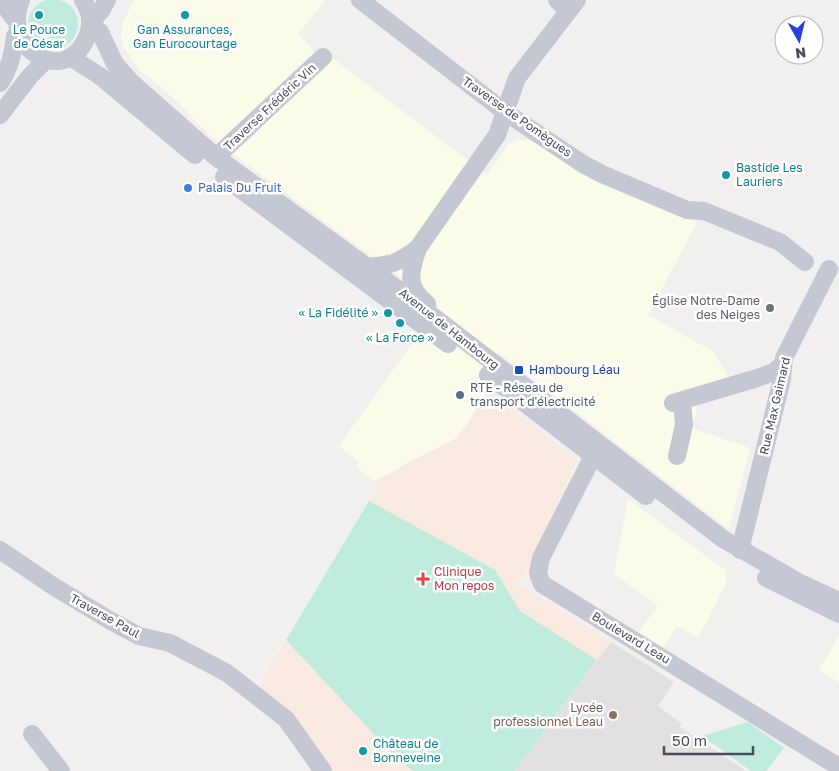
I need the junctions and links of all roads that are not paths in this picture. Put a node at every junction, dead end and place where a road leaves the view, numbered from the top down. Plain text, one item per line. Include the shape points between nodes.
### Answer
1 (1, 0) edge
2 (21, 0) edge
3 (83, 0) edge
4 (107, 0) edge
5 (360, 0) edge
6 (567, 4) edge
7 (13, 17) junction
8 (90, 22) junction
9 (15, 36) junction
10 (70, 57) junction
11 (324, 57) dead end
12 (45, 61) junction
13 (0, 83) edge
14 (505, 112) junction
15 (0, 115) edge
16 (216, 157) junction
17 (418, 248) junction
18 (366, 267) junction
19 (834, 270) edge
20 (464, 341) junction
21 (783, 364) junction
22 (593, 456) junction
23 (677, 456) dead end
24 (0, 550) edge
25 (740, 550) junction
26 (839, 601) edge
27 (839, 614) edge
28 (32, 734) dead end
29 (839, 767) edge
30 (61, 771) edge
31 (322, 771) edge

1 - 7 street
2 - 7 street
3 - 8 street, Avenue de Hambourg
4 - 8 street via 102,11
5 - 14 street, Traverse de Pomègues
6 - 14 street via 517,78
7 - 9 street
8 - 10 street via 85,42
8 - 16 street, Avenue de Hambourg via 100,32 115,64 131,82
9 - 12 street via 27,52
9 - 13 street via 6,74
10 - 12 street
10 - 22 street, Avenue de Hambourg via 100,76 208,166 417,320
11 - 16 street, Traverse Frédéric Vin
12 - 15 street
14 - 17 street via 497,135
14 - 19 street, Traverse de Pomègues via 602,174 688,210 704,211 780,242 805,262
16 - 18 street, Avenue de Hambourg
17 - 18 street via 390,265
17 - 20 street via 411,270 414,291 447,320
18 - 20 street, Avenue de Hambourg
19 - 21 street, Rue Max Gaimard
20 - 25 street, Avenue de Hambourg
21 - 23 street via 774,372 677,402 684,424
21 - 25 street, Rue Max Gaimard
22 - 27 street, Avenue de Hambourg via 731,558 793,593
22 - 29 street, Boulevard Leau via 541,558 538,573 542,584
24 - 31 street, Traverse Paul via 110,621 139,636 170,643 227,673 286,719
25 - 26 street, Avenue de Hambourg
28 - 30 street

